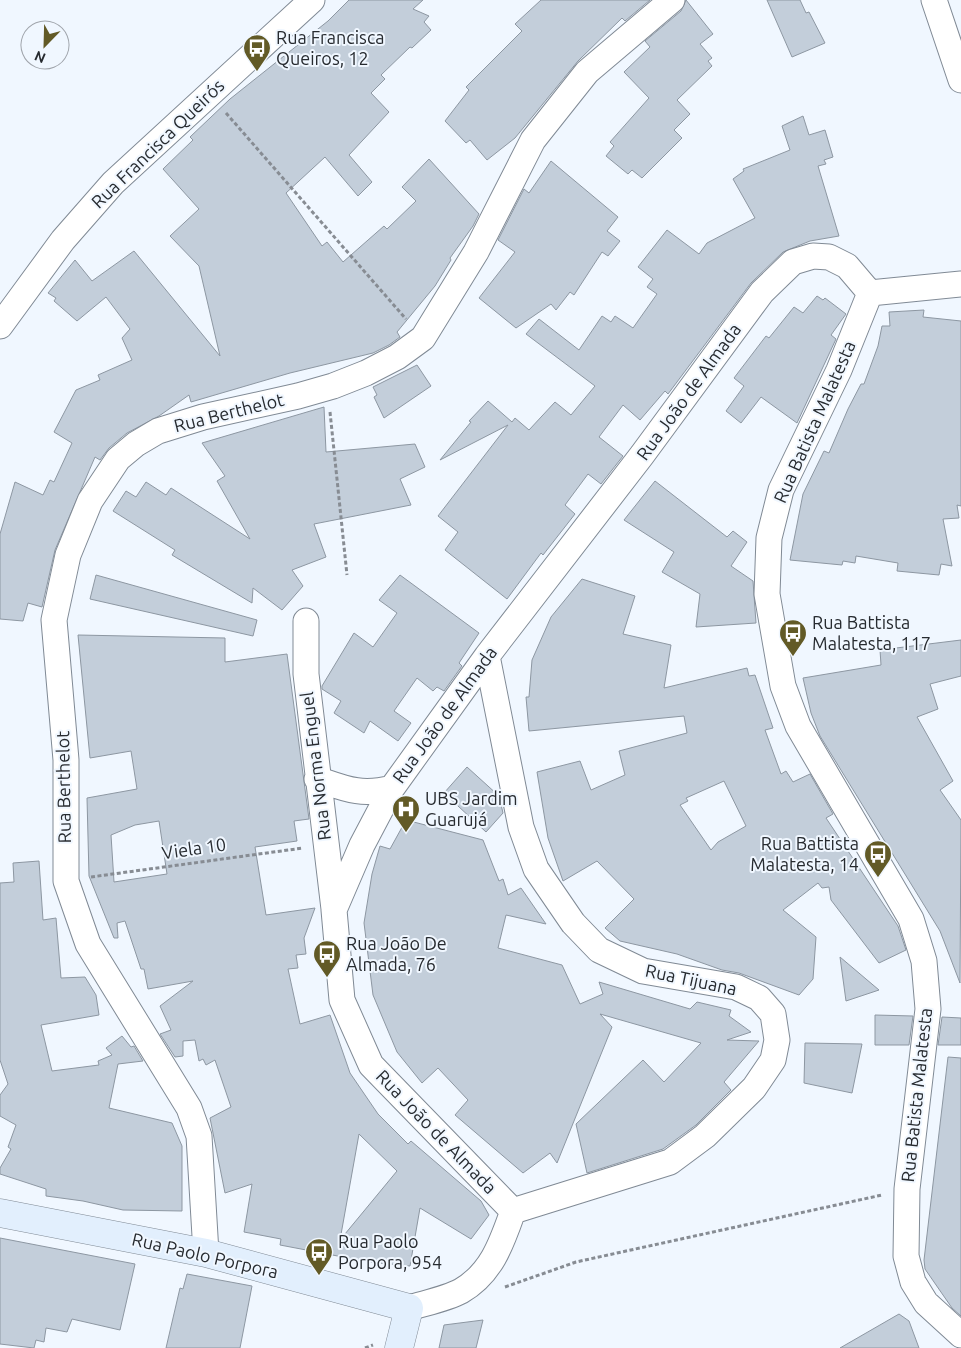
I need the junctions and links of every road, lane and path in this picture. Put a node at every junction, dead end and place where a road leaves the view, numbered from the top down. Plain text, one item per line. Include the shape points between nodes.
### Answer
1 (312, 0) edge
2 (672, 0) edge
3 (934, 0) edge
4 (961, 80) edge
5 (210, 93) junction
6 (961, 284) edge
7 (870, 293) junction
8 (0, 326) edge
9 (423, 338) junction
10 (327, 388) junction
11 (347, 575) dead end
12 (306, 621) dead end
13 (487, 656) junction
14 (317, 779) junction
15 (392, 788) junction
16 (326, 844) junction
17 (66, 881) junction
18 (334, 910) junction
19 (907, 1189) junction
20 (513, 1211) junction
21 (0, 1212) edge
22 (206, 1253) junction
23 (503, 1288) dead end
24 (409, 1308) junction
25 (955, 1327) edge
26 (399, 1348) edge

1 - 5 street, Rua Francisca Queirós
2 - 9 street, Rua Berthelot via 587,72 533,140 476,252
3 - 4 street
5 - 8 street, Rua Francisca Queirós via 113,183 64,240
5 - 9 path
6 - 7 street
7 - 13 street, Rua João de Almada via 847,266 828,257 813,256 793,262 762,292 642,455
7 - 19 street, Rua Batista Malatesta via 839,370 781,490 770,538 767,594 783,686 798,726 911,919 924,961 928,1009
9 - 10 street, Rua Berthelot via 397,357
10 - 11 path
10 - 17 street, Rua Berthelot via 202,417 158,432 118,459 90,501 68,555 54,615 66,760
12 - 14 street, Rua Norma Enguel via 306,674
13 - 15 street, Rua João de Almada
13 - 20 street, Rua Tijuana via 521,827 536,869 573,923 598,950 643,971 736,987 758,998 773,1014 777,1040 773,1060 754,1088 705,1136 670,1162
14 - 15 street via 370,793
14 - 16 street, Rua Norma Enguel
15 - 18 street, Rua João de Almada
16 - 17 path, Viela 10
16 - 18 street, Rua Norma Enguel
17 - 22 street, Rua Berthelot via 88,944 189,1108 198,1136
18 - 20 street, Rua João de Almada via 342,1000 371,1065
19 - 23 path via 576,1262
19 - 25 street, Rua Batista Malatesta via 906,1256 913,1282 926,1304
20 - 24 street via 498,1251 484,1272 461,1291
21 - 22 street, Rua Paolo Porpora
22 - 24 street, Rua Paolo Porpora
24 - 26 street

